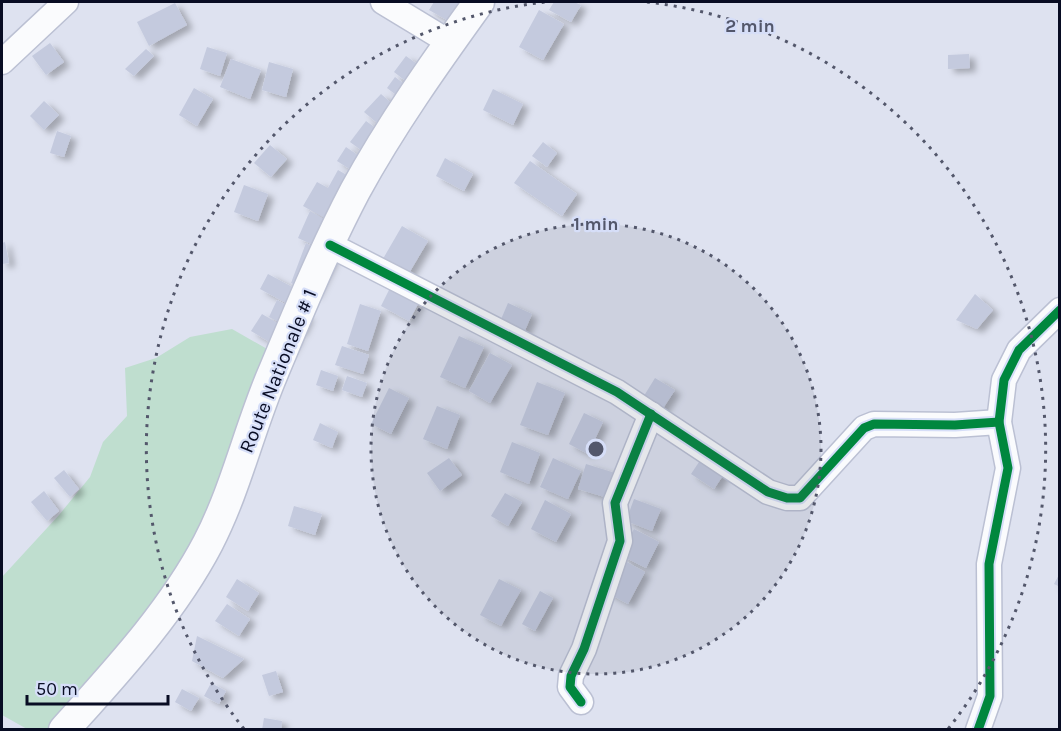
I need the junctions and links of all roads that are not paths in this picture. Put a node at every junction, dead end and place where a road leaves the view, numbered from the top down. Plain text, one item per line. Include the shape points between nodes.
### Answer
1 (66, 2) edge
2 (383, 2) edge
3 (479, 2) edge
4 (449, 42) junction
5 (2, 62) edge
6 (330, 245) junction
7 (1059, 310) edge
8 (651, 414) junction
9 (999, 422) junction
10 (581, 702) dead end
11 (64, 729) edge
12 (978, 729) edge

1 - 5 street
2 - 4 street
3 - 4 main road, Route Nationale # 1
4 - 6 main road, Route Nationale # 1 via 385,140
6 - 8 street via 553,357
6 - 11 main road, Route Nationale # 1 via 272,375 207,545 159,617
7 - 9 street via 1019,350 1005,380
8 - 9 street via 768,492 794,498 800,498 864,428 874,424
8 - 10 street via 615,503 620,541 584,649 571,676 570,687
9 - 12 street via 1008,468 989,564 990,696

